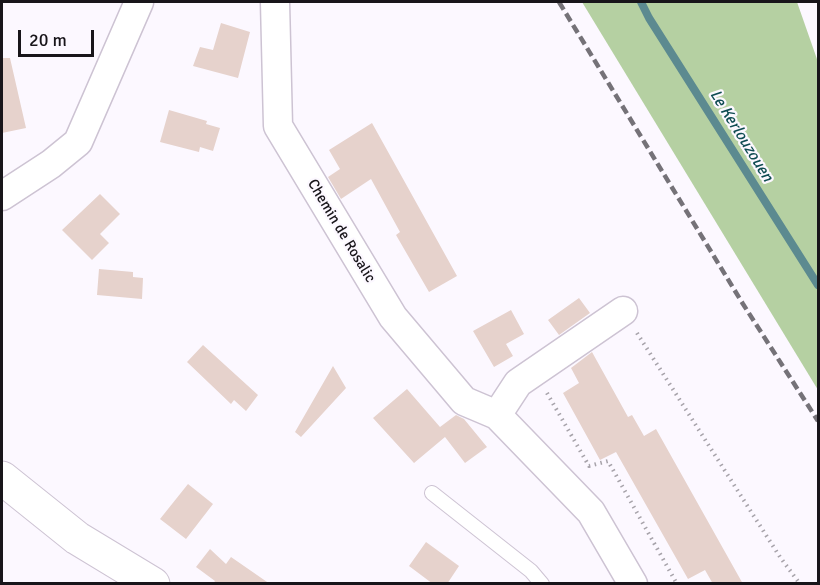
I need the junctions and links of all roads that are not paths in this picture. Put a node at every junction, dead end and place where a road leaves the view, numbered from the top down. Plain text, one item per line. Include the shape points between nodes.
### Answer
1 (139, 2) edge
2 (275, 2) edge
3 (2, 196) edge
4 (623, 311) road end
5 (497, 415) junction
6 (2, 478) edge
7 (432, 493) dead end
8 (153, 584) edge
9 (542, 584) edge
10 (633, 584) edge

1 - 3 street via 78,142
2 - 5 street, Chemin de Rosalic via 279,126 393,317 464,401
4 - 5 street via 518,383
5 - 10 street, Chemin de Rosalic via 591,512
6 - 8 main road via 76,538
7 - 9 lane via 531,571

